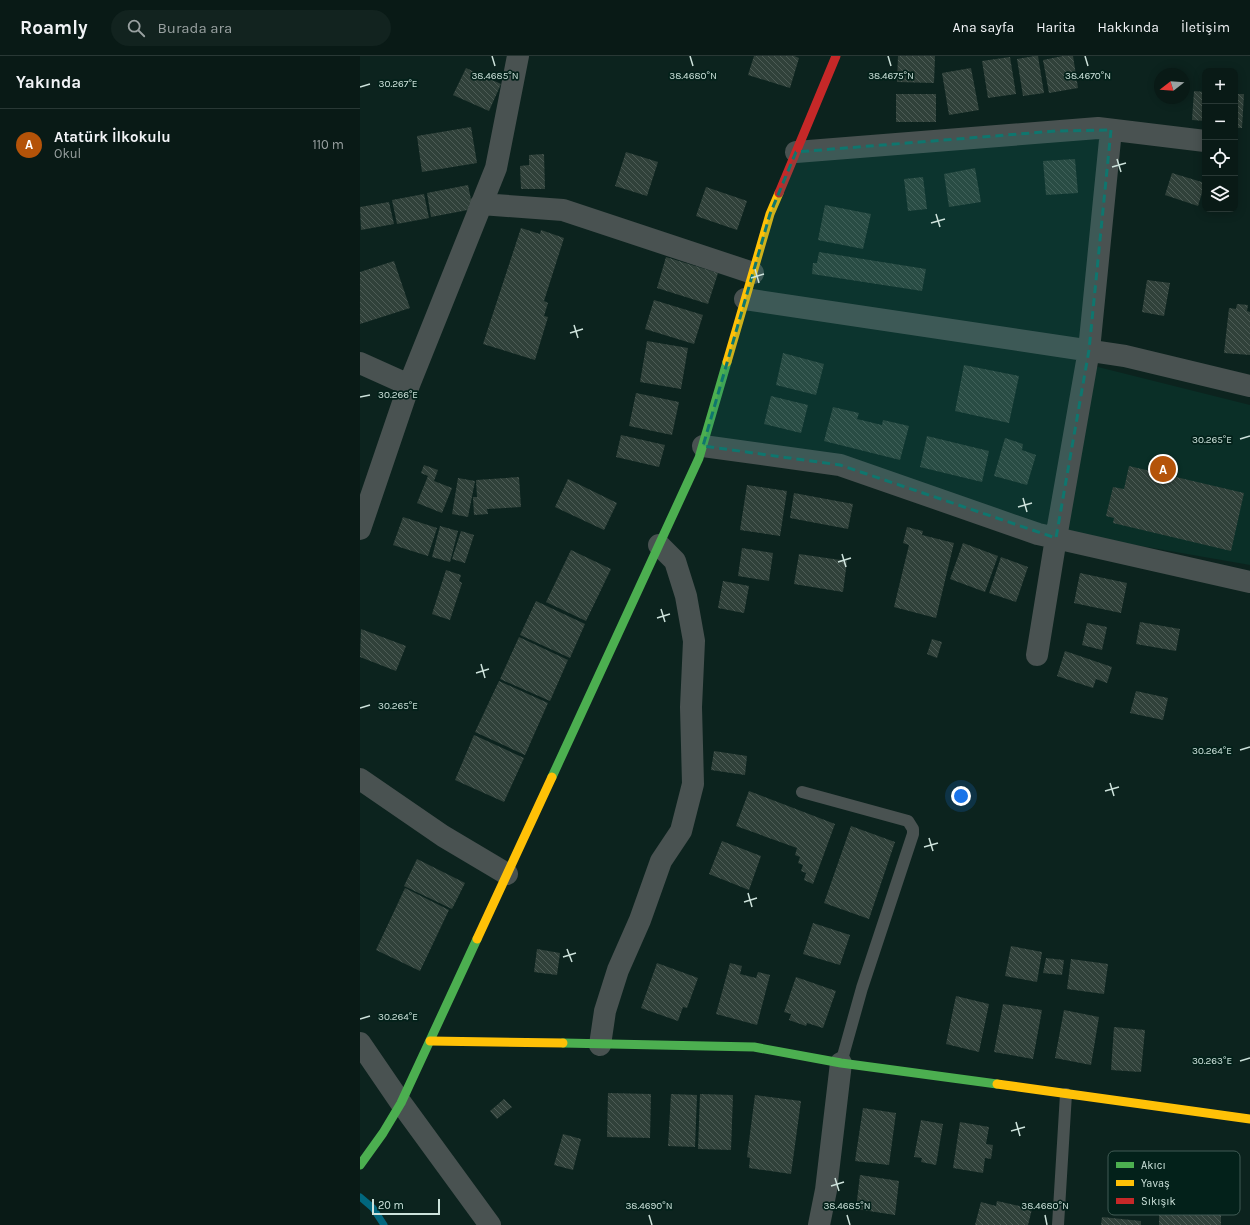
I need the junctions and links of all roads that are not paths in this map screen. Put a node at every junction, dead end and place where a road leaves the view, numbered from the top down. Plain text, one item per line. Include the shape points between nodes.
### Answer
1 (518, 56) edge
2 (836, 56) edge
3 (1111, 130) junction
4 (1202, 141) edge
5 (796, 152) junction
6 (481, 204) junction
7 (753, 273) junction
8 (745, 299) junction
9 (1089, 350) junction
10 (360, 363) edge
11 (409, 385) junction
12 (1250, 386) edge
13 (703, 446) junction
14 (360, 529) edge
15 (1056, 538) junction
16 (659, 545) junction
17 (1250, 582) edge
18 (1037, 655) dead end
19 (360, 779) edge
20 (802, 792) dead end
21 (507, 874) junction
22 (430, 1041) junction
23 (360, 1043) edge
24 (600, 1045) junction
25 (841, 1063) junction
26 (1066, 1094) junction
27 (401, 1103) junction
28 (1250, 1119) edge
29 (360, 1165) edge
30 (490, 1225) edge
31 (819, 1225) edge
32 (1058, 1225) edge

1 - 6 street via 496,168
2 - 5 street
3 - 4 street
3 - 5 street via 1056,130
3 - 9 street
5 - 7 street via 770,214
6 - 7 street via 563,210
6 - 11 street
7 - 8 street
8 - 9 street
8 - 13 street
9 - 12 street via 1125,356
9 - 15 street
10 - 11 street
11 - 14 street
13 - 15 street via 840,465
13 - 16 street
15 - 17 street
15 - 18 street
16 - 21 street
16 - 24 street via 675,561 686,596 694,641 693,784 681,831 661,862 618,970 605,1011
19 - 21 street via 443,836
20 - 25 lane via 908,821 913,830 862,988
21 - 22 street
22 - 24 street
22 - 27 street
23 - 27 street
24 - 25 street via 754,1047
25 - 26 street
25 - 31 street via 826,1190
26 - 28 street
26 - 32 lane
27 - 29 street via 384,1133
27 - 30 street

